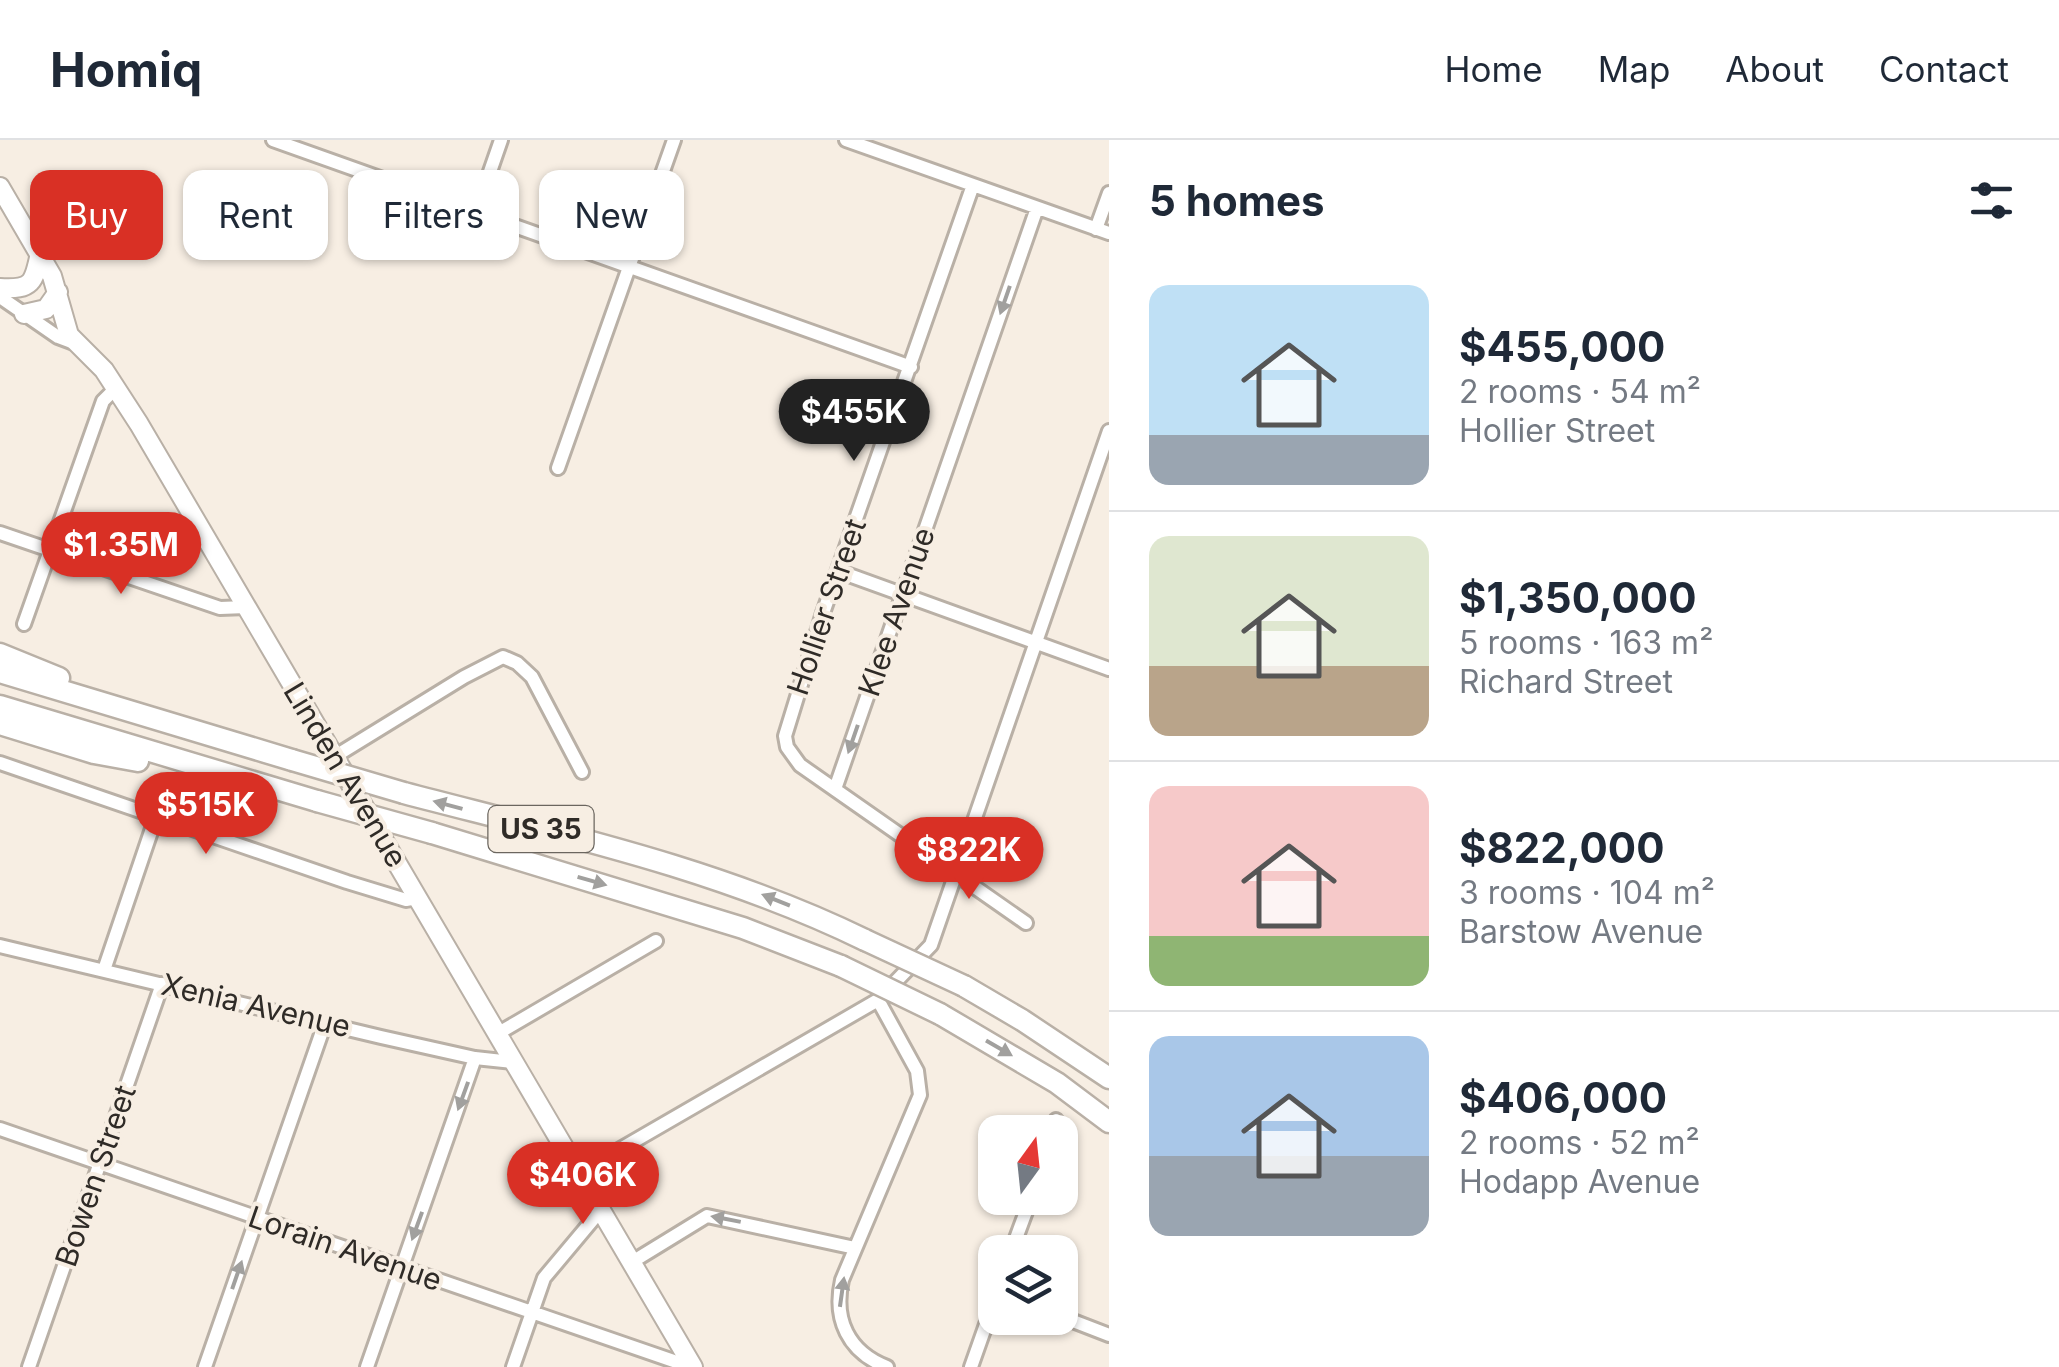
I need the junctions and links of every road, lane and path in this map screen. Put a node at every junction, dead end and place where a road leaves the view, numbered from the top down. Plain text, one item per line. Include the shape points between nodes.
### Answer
1 (273, 140) edge
2 (501, 140) edge
3 (674, 140) edge
4 (846, 140) edge
5 (302, 145) edge
6 (367, 170) edge
7 (491, 170) edge
8 (974, 185) junction
9 (0, 186) edge
10 (1109, 192) edge
11 (1037, 208) junction
12 (519, 227) edge
13 (1102, 231) edge
14 (30, 236) edge
15 (39, 260) edge
16 (43, 260) edge
17 (628, 266) junction
18 (0, 288) edge
19 (58, 292) junction
20 (0, 297) edge
21 (24, 314) junction
22 (76, 343) junction
23 (911, 366) junction
24 (116, 388) junction
25 (1109, 431) edge
26 (558, 468) dead end
27 (0, 533) edge
28 (50, 550) junction
29 (838, 571) junction
30 (903, 596) junction
31 (246, 607) junction
32 (24, 624) dead end
33 (1037, 642) junction
34 (0, 654) edge
35 (1109, 670) edge
36 (0, 672) edge
37 (0, 706) edge
38 (0, 724) edge
39 (206, 733) junction
40 (334, 757) junction
41 (0, 764) edge
42 (582, 772) dead end
43 (263, 786) junction
44 (836, 789) junction
45 (156, 817) junction
46 (956, 874) junction
47 (417, 898) junction
48 (1026, 923) dead end
49 (656, 941) dead end
50 (0, 946) edge
51 (104, 970) junction
52 (162, 984) junction
53 (878, 1000) junction
54 (326, 1023) junction
55 (497, 1034) junction
56 (476, 1058) junction
57 (512, 1062) junction
58 (1109, 1078) edge
59 (1109, 1122) edge
60 (0, 1130) edge
61 (100, 1164) junction
62 (579, 1173) junction
63 (601, 1210) junction
64 (257, 1219) junction
65 (855, 1248) junction
66 (632, 1262) junction
67 (402, 1269) junction
68 (531, 1314) junction
69 (1078, 1323) edge
70 (1109, 1334) edge
71 (982, 1335) edge
72 (660, 1362) edge
73 (29, 1367) edge
74 (205, 1367) edge
75 (368, 1367) edge
76 (513, 1367) edge
77 (692, 1367) edge
78 (887, 1367) edge
79 (970, 1367) edge

1 - 5 street
2 - 7 street
3 - 17 street
4 - 8 street
5 - 6 street
8 - 11 street
8 - 23 street, Hollier Street
9 - 14 main road, Linden Avenue
10 - 13 street
11 - 13 street
11 -> 30 street, Klee Avenue
12 - 17 street
15 - 18 main road via 28,286
16 - 19 main road, Linden Avenue
17 - 23 street
17 - 26 street
19 - 21 main road via 46,309
19 - 22 main road, Linden Avenue
20 - 21 street
21 - 22 street
22 - 24 main road, Linden Avenue
23 - 29 street, Hollier Street
24 - 28 street via 103,401
24 - 31 main road, Linden Avenue
25 - 33 street
27 - 28 street
28 - 31 street via 220,608
28 - 32 street
29 - 30 street
29 - 44 street, Hollier Street via 785,736 800,765
30 - 33 street
30 -> 44 street, Klee Avenue
31 - 40 main road, Linden Avenue
33 - 35 street
33 - 46 street
34 - 39 highway
36 - 39 highway, US 35
37 - 43 highway, US 35
38 - 43 highway via 94,753
58 -> 39 highway, US 35, bridge via 964,986 769,897
40 - 42 street via 503,657 532,677
40 - 47 main road, Linden Avenue
41 - 45 street
43 -> 59 highway, US 35, bridge via 812,952 940,1014
44 - 46 street
45 - 47 street via 391,896
45 - 51 street
46 - 48 street
46 - 53 street via 931,944
47 - 55 main road, Linden Avenue
49 - 55 street
50 - 51 street, Xenia Avenue
51 - 52 street, Xenia Avenue
52 - 54 street, Xenia Avenue
52 - 61 street, Bowen Street
53 - 62 street
53 - 65 street via 917,1071 920,1095
54 - 56 street, Xenia Avenue
54 - 64 street
55 - 57 main road, Linden Avenue
56 - 57 street, Xenia Avenue
56 -> 67 street
57 - 62 main road, Linden Avenue
60 - 61 street, Lorain Avenue
61 - 64 street, Lorain Avenue
61 - 73 street, Bowen Street
62 - 63 main road, Linden Avenue
63 - 66 main road, Linden Avenue
63 - 68 street via 548,1271
64 - 67 street, Lorain Avenue
74 -> 64 street
65 -> 66 street via 706,1216
78 -> 65 street via 856,1348 840,1318 839,1292
66 - 77 main road, Linden Avenue
67 - 68 street, Lorain Avenue
67 - 75 street
68 - 72 street, Lorain Avenue
68 - 76 street
69 - 70 street
71 - 79 street
72 - 77 street, Lorain Avenue

